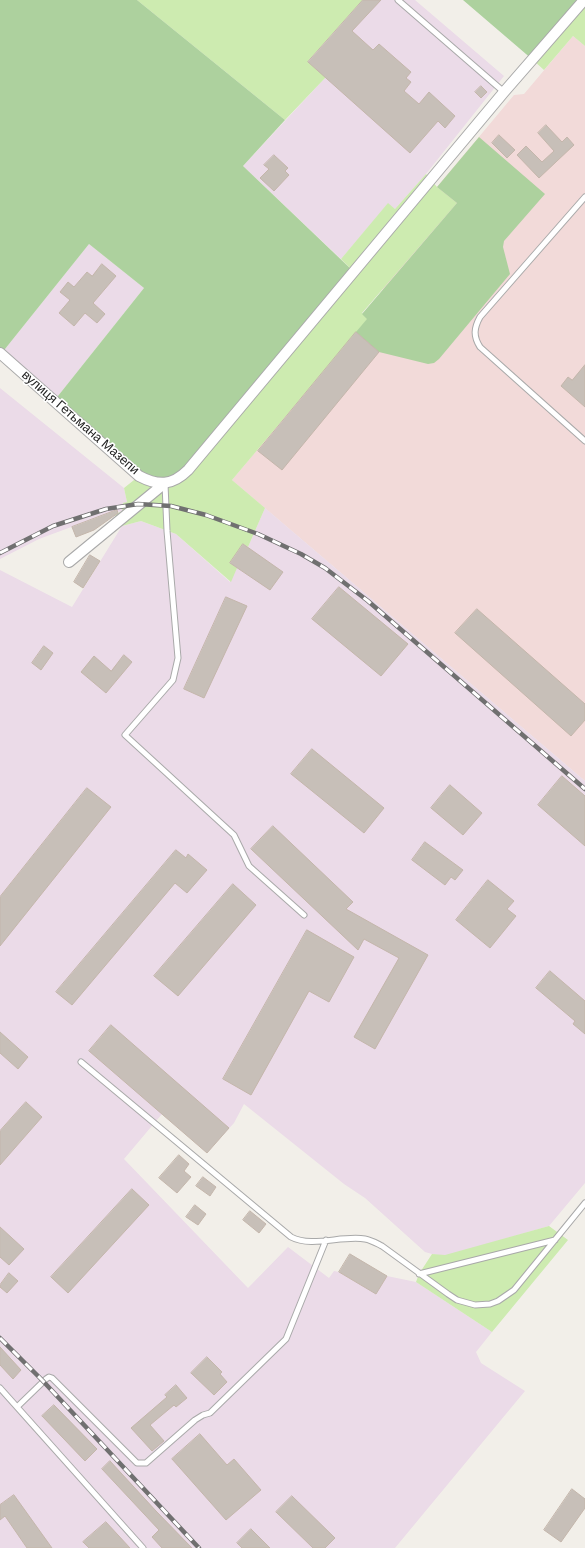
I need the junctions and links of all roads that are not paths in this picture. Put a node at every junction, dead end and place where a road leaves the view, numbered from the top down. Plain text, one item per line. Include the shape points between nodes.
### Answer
1 (398, 0) edge
2 (584, 0) edge
3 (504, 92) junction
4 (585, 197) edge
5 (0, 353) edge
6 (585, 441) edge
7 (165, 483) junction
8 (69, 562) dead end
9 (304, 915) dead end
10 (81, 1062) dead end
11 (585, 1203) edge
12 (326, 1240) junction
13 (555, 1240) junction
14 (419, 1274) junction
15 (0, 1388) edge
16 (17, 1407) junction
17 (143, 1548) edge

1 - 3 lane
2 - 3 street
3 - 7 street via 188,470 176,480
4 - 6 lane via 480,316 474,333 480,347
5 - 7 street, вулиця Гетьмана Мазепи via 139,476 151,482
7 - 8 street
7 - 9 lane via 178,658 173,680 125,735 234,835 249,866
10 - 12 lane via 286,1234 302,1242
11 - 13 lane
12 - 14 lane via 358,1238 373,1241
12 - 16 lane via 286,1339 210,1413 195,1420 146,1463 137,1463 52,1378 46,1379
13 - 14 lane
13 - 14 lane via 514,1290 490,1304 475,1305 458,1300
15 - 16 lane
16 - 17 lane

